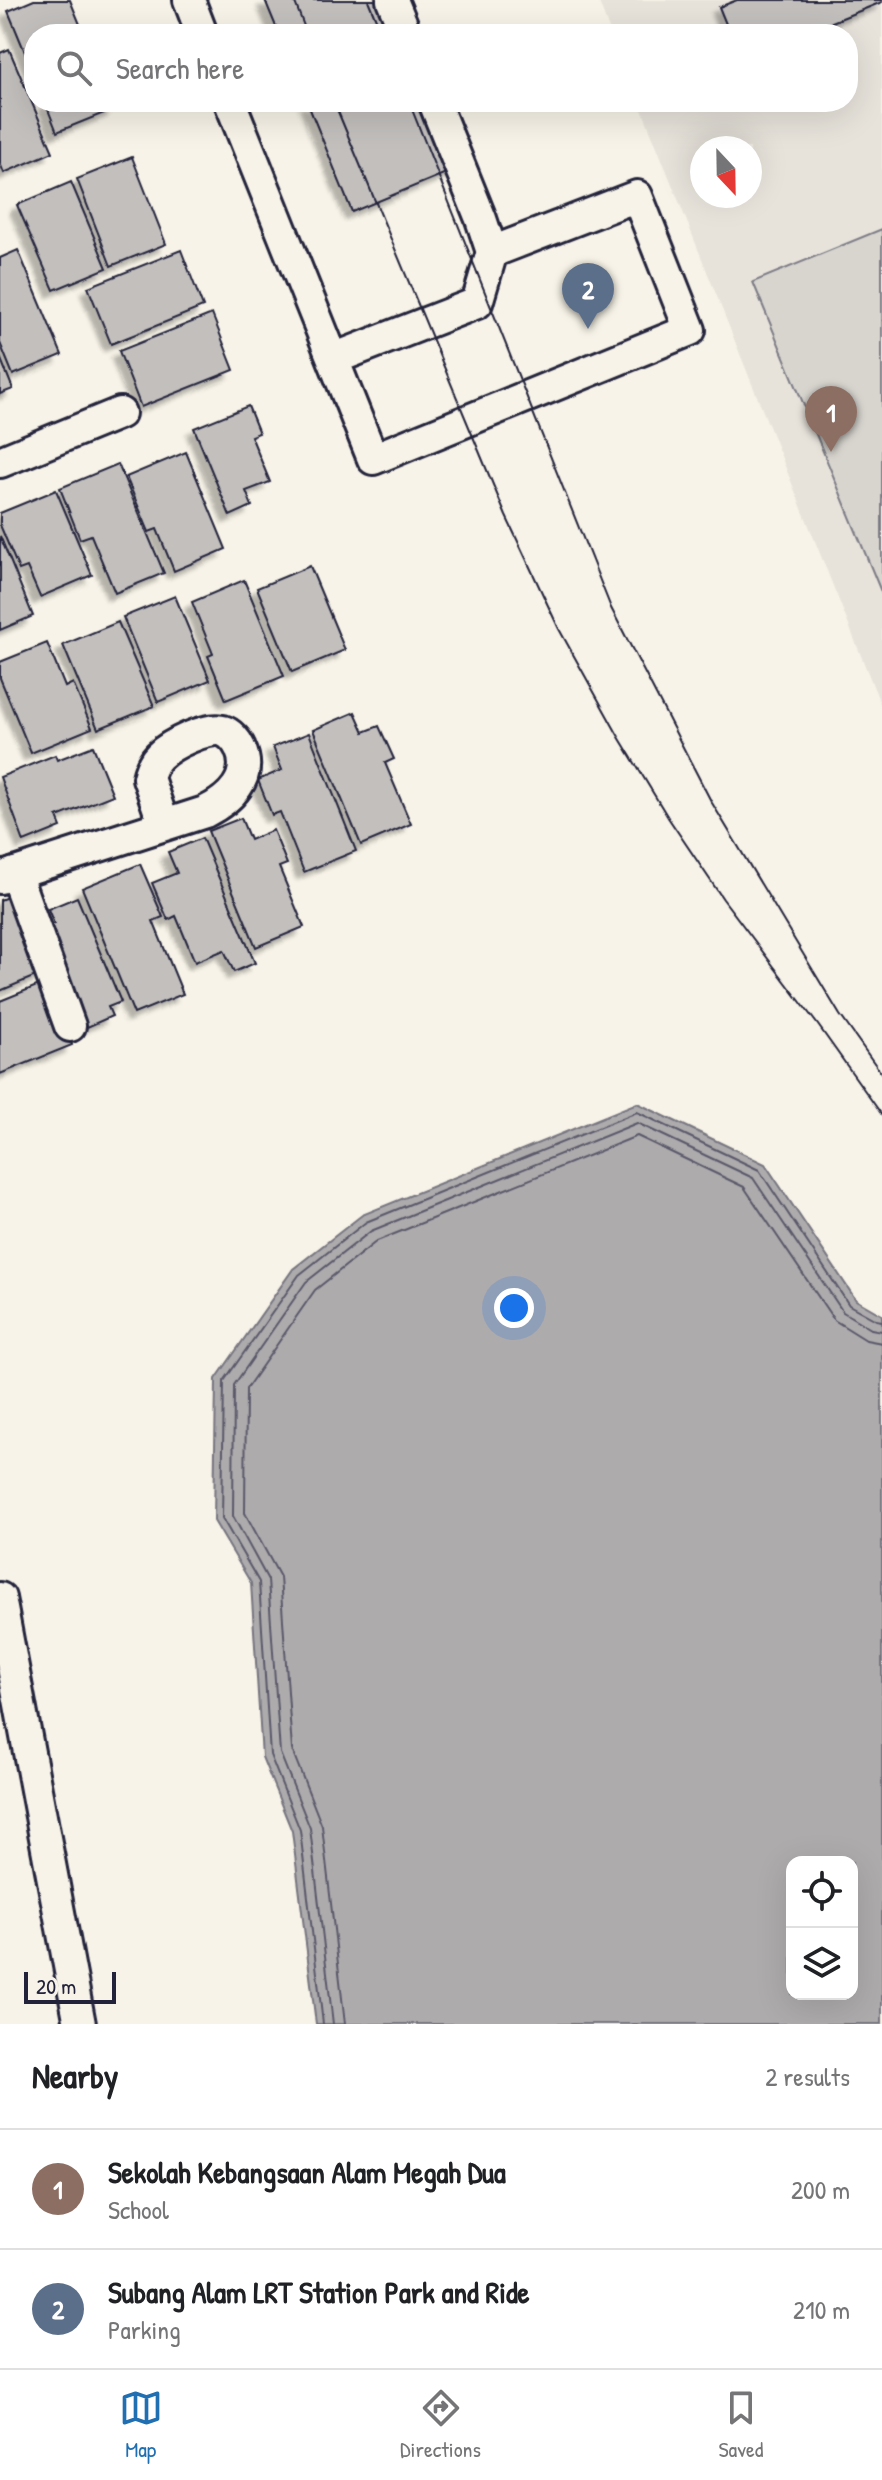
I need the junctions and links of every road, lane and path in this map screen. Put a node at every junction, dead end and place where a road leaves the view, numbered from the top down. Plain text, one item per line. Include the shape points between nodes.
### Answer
1 (189, 0) edge
2 (392, 0) edge
3 (198, 24) edge
4 (402, 24) edge
5 (234, 112) edge
6 (438, 112) edge
7 (492, 252) junction
8 (333, 359) junction
9 (120, 413) dead end
10 (0, 462) edge
11 (164, 825) dead end
12 (8, 876) edge
13 (70, 1026) dead end
14 (0, 1598) edge
15 (80, 2024) edge

1 - 3 street
2 - 4 street
5 - 8 street
6 - 7 street
7 - 8 street via 477,303
7 - 8 street via 637,196 690,330 373,459
9 - 10 street
11 - 12 street
12 - 13 street
14 - 15 street

